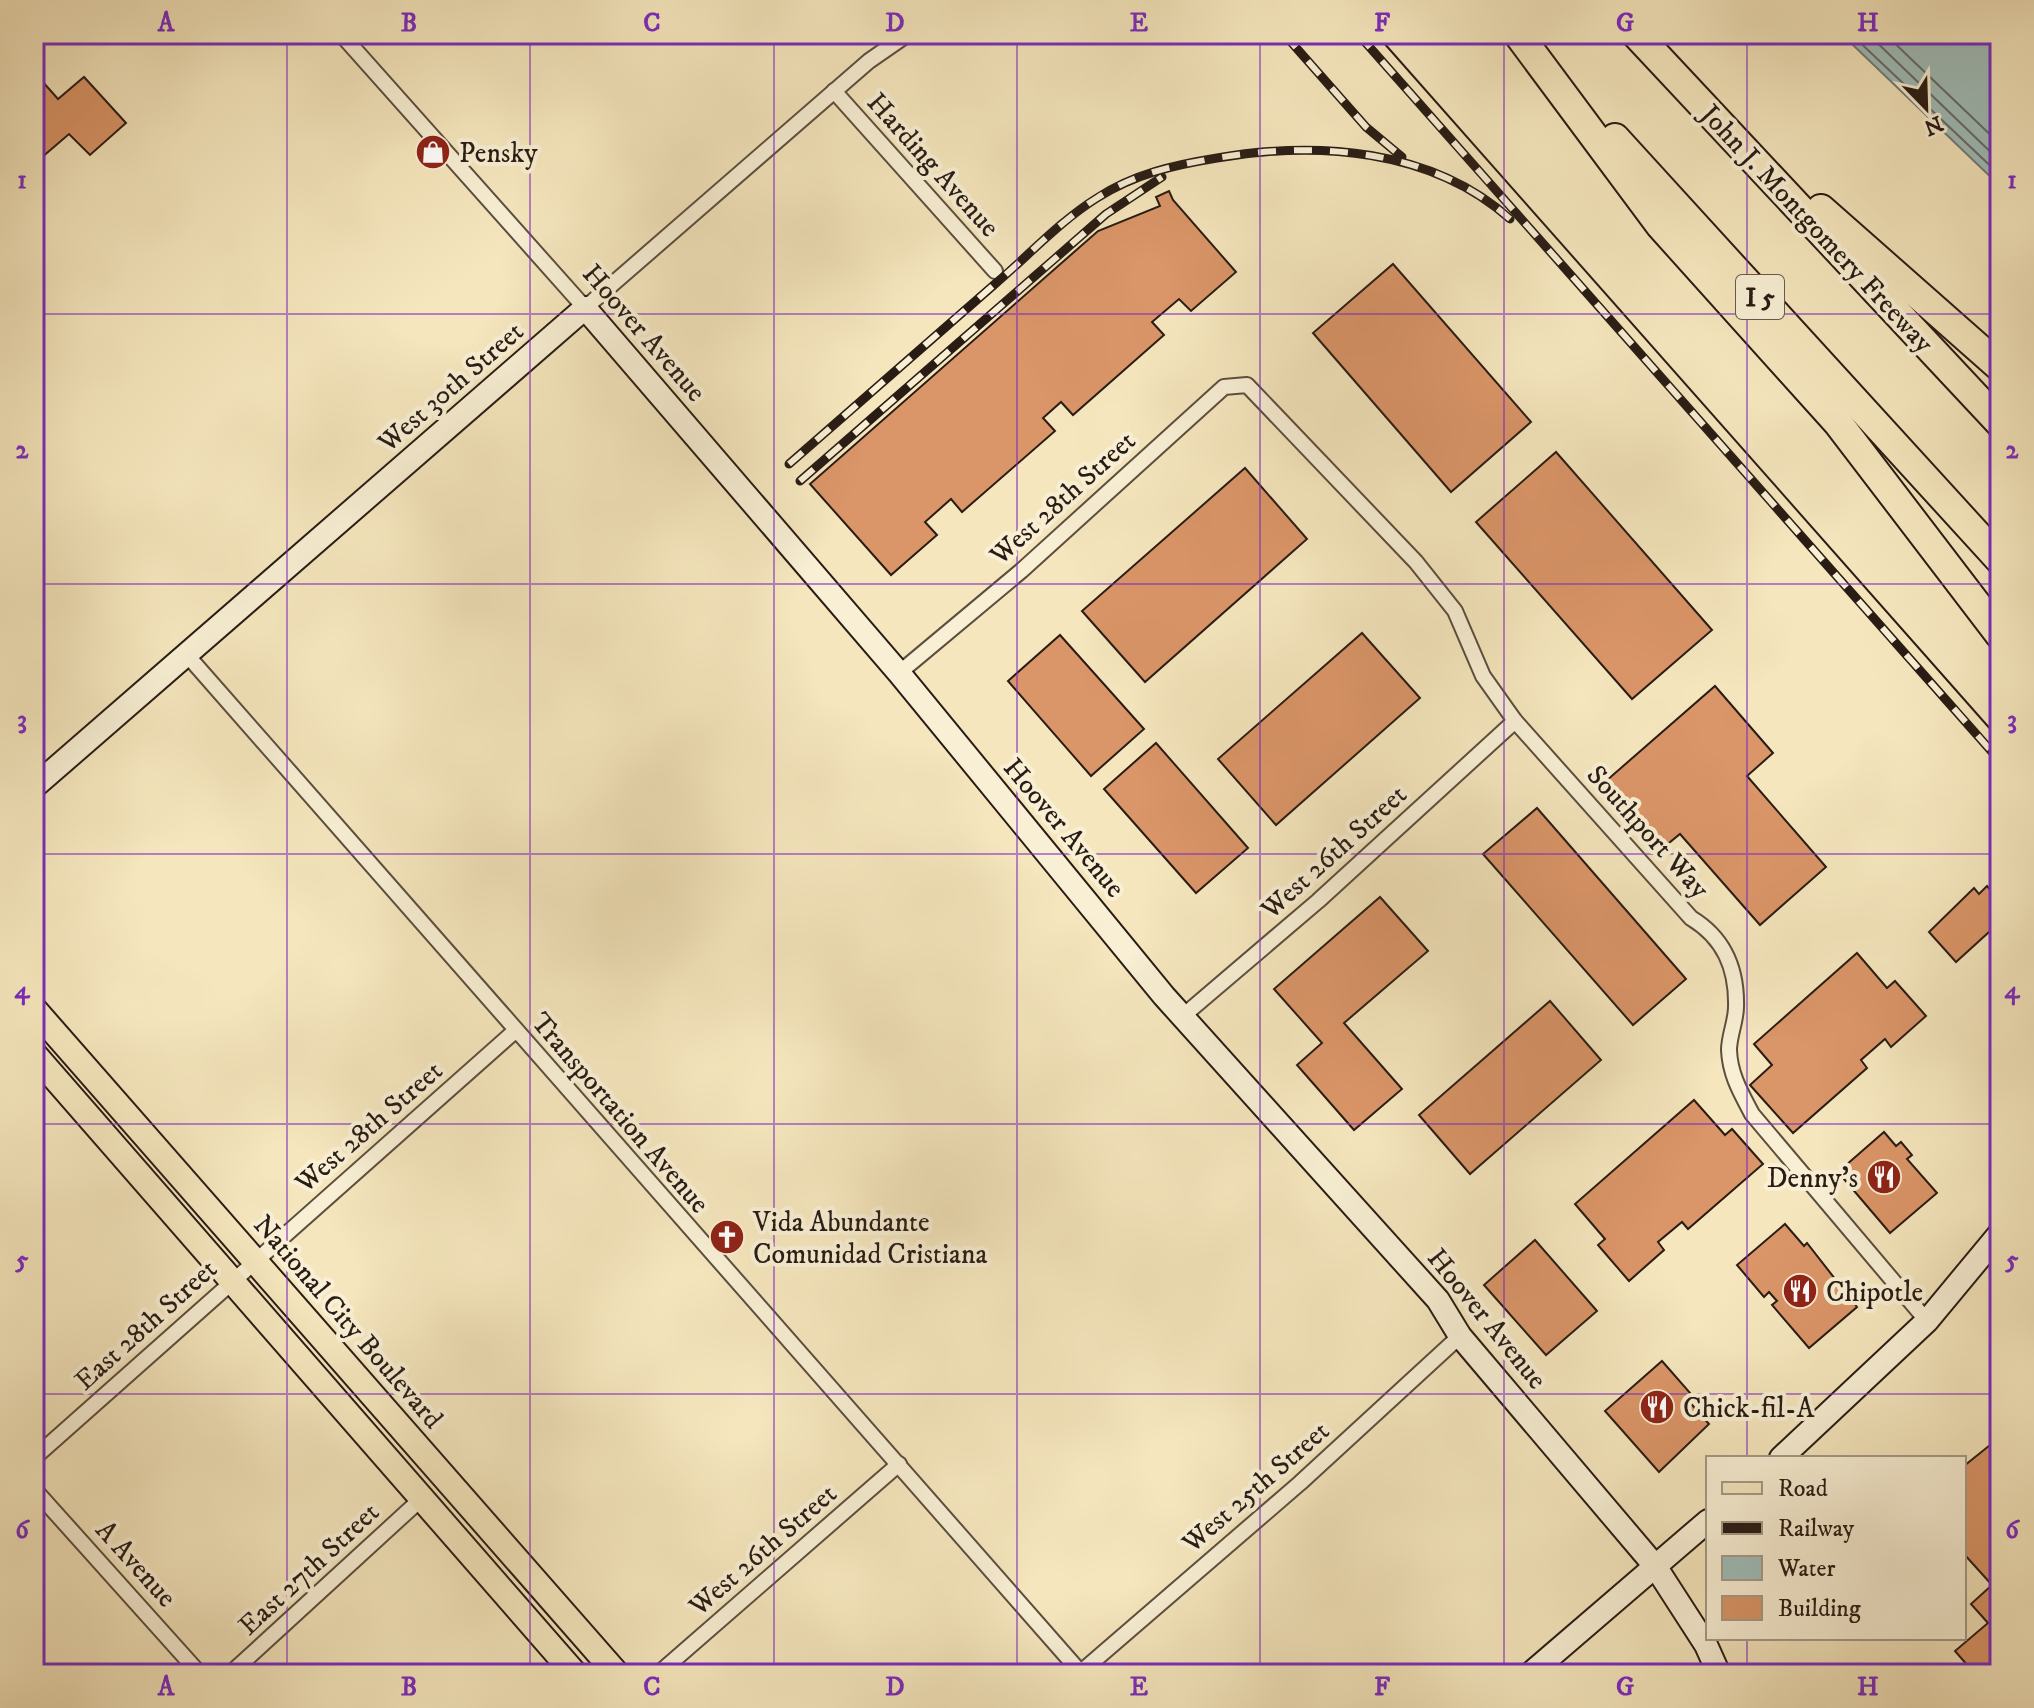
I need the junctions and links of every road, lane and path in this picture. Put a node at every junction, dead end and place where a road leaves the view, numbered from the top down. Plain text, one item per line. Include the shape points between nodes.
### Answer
1 (341, 34) edge
2 (908, 34) edge
3 (1520, 34) edge
4 (1636, 34) edge
5 (834, 91) junction
6 (1707, 109) junction
7 (995, 271) dead end
8 (585, 308) junction
9 (2000, 367) edge
10 (1264, 399) joint
11 (2000, 423) edge
12 (2000, 560) edge
13 (2000, 635) edge
14 (187, 655) junction
15 (899, 673) junction
16 (1515, 721) junction
17 (34, 787) edge
18 (34, 1009) edge
19 (1183, 1016) junction
20 (515, 1031) junction
21 (34, 1054) edge
22 (2000, 1233) edge
23 (255, 1260) junction
24 (231, 1282) junction
25 (1927, 1321) junction
26 (1460, 1336) junction
27 (1783, 1456) edge
28 (34, 1458) edge
29 (899, 1464) junction
30 (34, 1489) edge
31 (420, 1500) junction
32 (1706, 1523) edge
33 (1655, 1566) junction
34 (1082, 1673) edge
35 (200, 1674) edge
36 (230, 1674) edge
37 (575, 1674) edge
38 (617, 1674) edge
39 (658, 1674) edge
40 (1530, 1674) edge
41 (1719, 1674) edge

1 - 8 street, Hoover Avenue
2 - 5 street, West 30th Street
3 - 12 highway, I 5
3 - 13 highway via 1660,225 1838,423
4 - 6 highway, John J. Montgomery Freeway
5 - 7 street, Harding Avenue
5 - 8 street, West 30th Street
6 - 9 highway
6 - 11 highway, John J. Montgomery Freeway
8 - 14 street, West 30th Street
8 - 15 street, Hoover Avenue
10 - 15 street, West 28th Street via 1247,385 1224,387 1021,571
10 - 16 street, Southport Way via 1455,611 1483,676
14 - 17 street, West 30th Street
14 - 20 street, Transportation Avenue
15 - 19 street, Hoover Avenue
16 - 19 street, West 26th Street
16 - 25 street, Southport Way via 1691,918 1712,931 1731,965 1736,1008 1729,1049 1733,1079 1752,1114
18 - 23 main road, National City Boulevard
19 - 26 street, Hoover Avenue via 1438,1300
20 - 23 street, West 28th Street
20 - 29 street, Transportation Avenue
21 - 24 main road
22 - 25 street
23 - 24 street, East 28th Street
23 - 38 main road, National City Boulevard
24 - 28 street, East 28th Street
24 - 31 main road
25 - 27 street
26 - 33 street, Hoover Avenue
26 - 34 street, West 25th Street
29 - 34 street, Transportation Avenue
29 - 39 street, West 26th Street
30 - 35 street, A Avenue
31 - 36 street, East 27th Street
31 - 37 main road
32 - 33 street
33 - 40 street
33 - 41 street, Hoover Avenue

